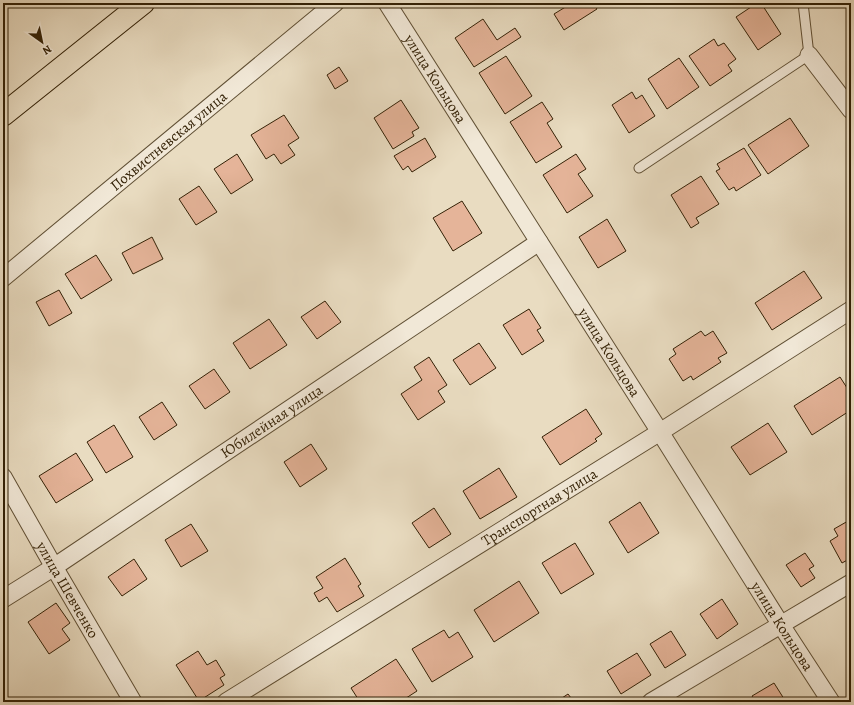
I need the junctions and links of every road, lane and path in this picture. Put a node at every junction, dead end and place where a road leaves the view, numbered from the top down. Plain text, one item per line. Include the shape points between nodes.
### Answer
1 (143, 3) edge
2 (335, 3) edge
3 (387, 3) edge
4 (803, 3) edge
5 (809, 55) junction
6 (851, 110) edge
7 (3, 115) edge
8 (639, 168) dead end
9 (539, 242) junction
10 (3, 278) edge
11 (851, 310) edge
12 (660, 432) junction
13 (3, 477) edge
14 (54, 567) junction
15 (851, 583) edge
16 (3, 599) edge
17 (780, 625) junction
18 (133, 702) edge
19 (226, 702) edge
20 (652, 702) edge
21 (831, 702) edge

1 - 7 main road
2 - 10 street, Похвистневская улица
3 - 9 street, улица Кольцова
4 - 5 lane
5 - 6 street
5 - 8 lane
9 - 12 street, улица Кольцова
9 - 14 street, Юбилейная улица
11 - 12 street, Транспортная улица
12 - 17 street, улица Кольцова
12 - 19 street, Транспортная улица
13 - 14 street, улица Шевченко
14 - 16 street, Юбилейная улица
14 - 18 street, улица Шевченко
15 - 17 street
17 - 20 street
17 - 21 street, улица Кольцова

